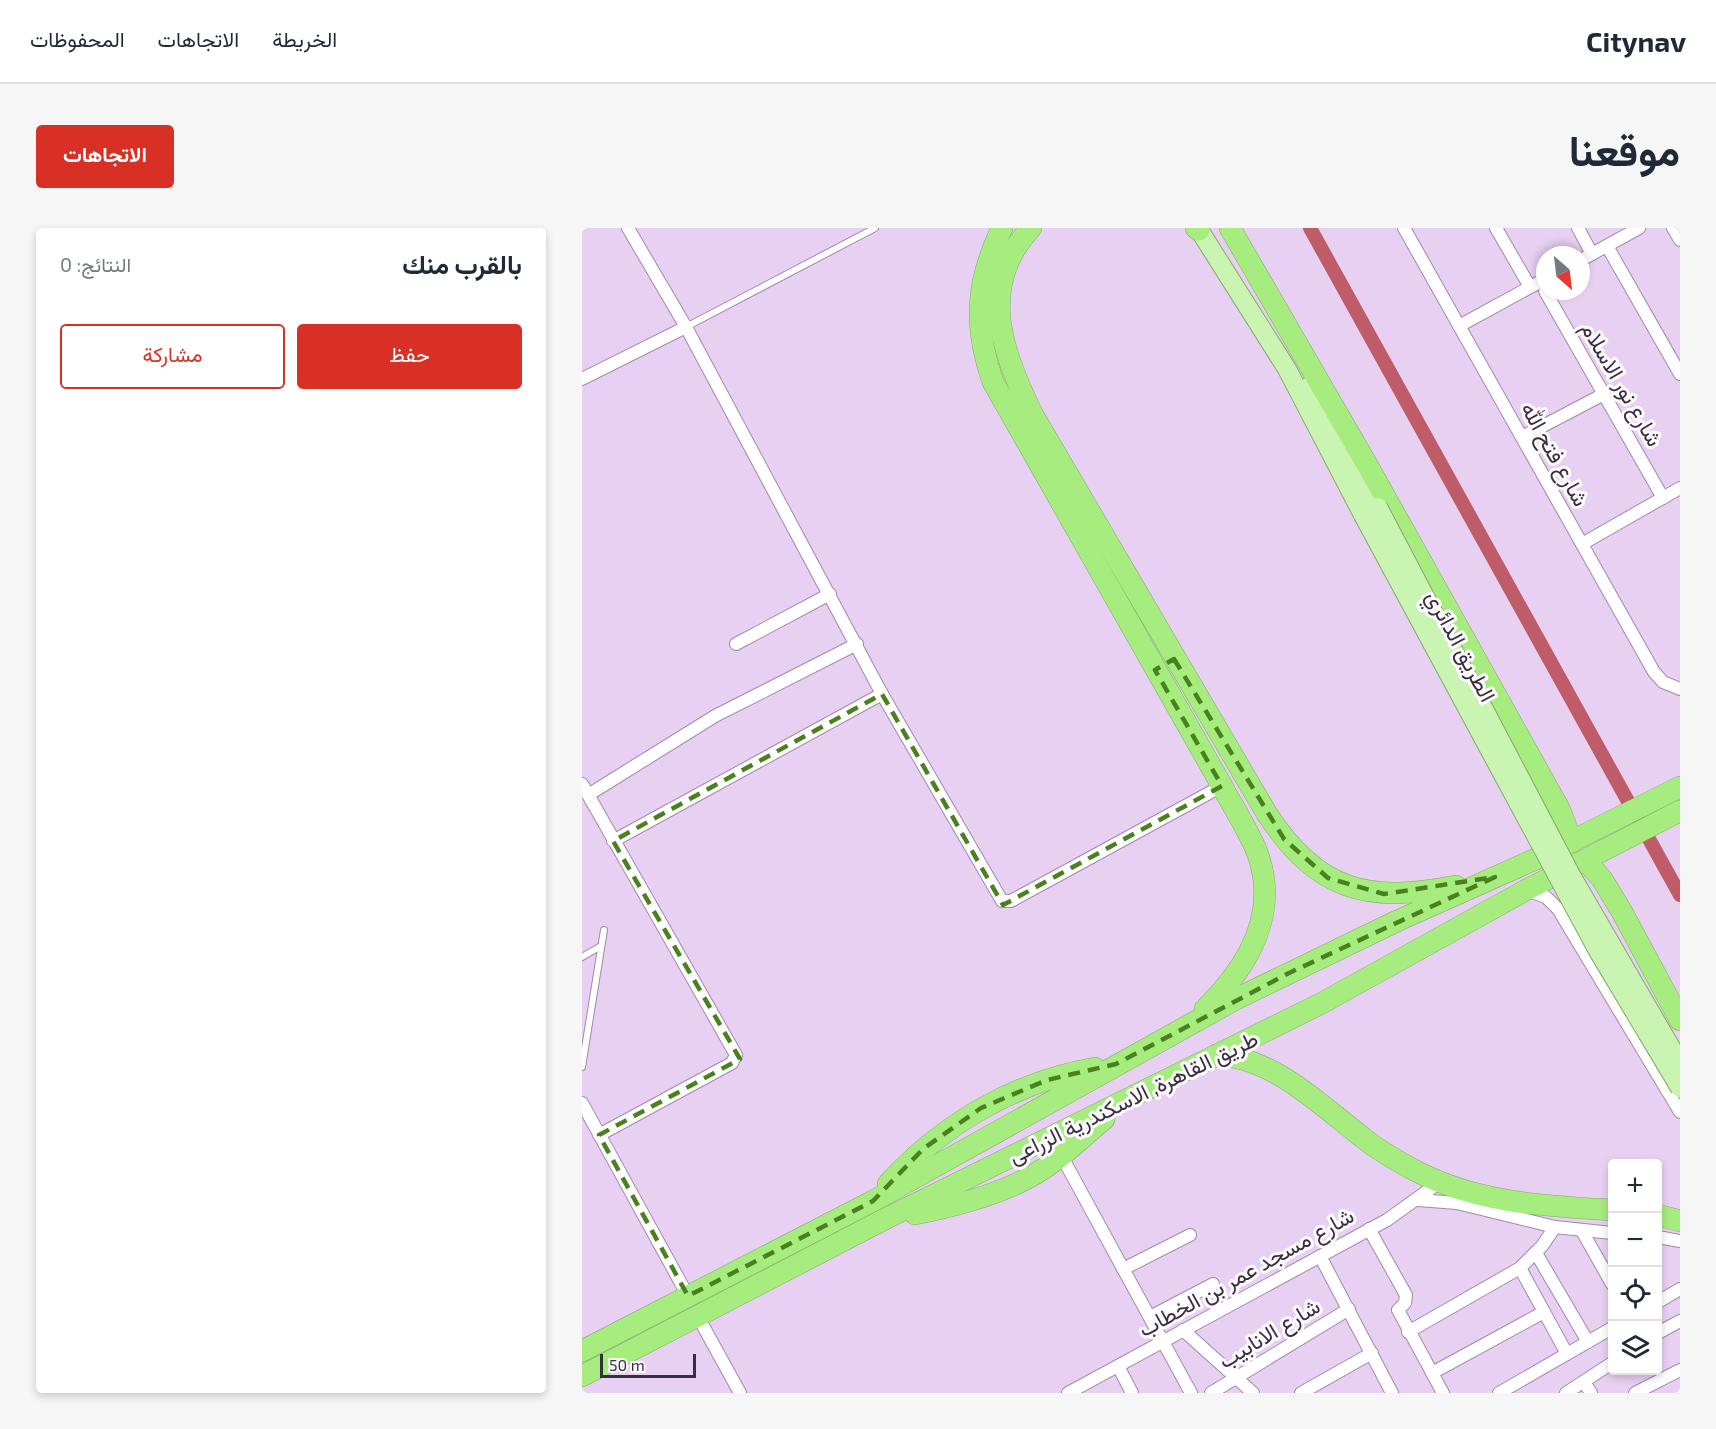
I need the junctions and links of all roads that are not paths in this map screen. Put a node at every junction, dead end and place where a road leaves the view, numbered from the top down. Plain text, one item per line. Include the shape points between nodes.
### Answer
1 (628, 228) edge
2 (875, 228) edge
3 (1002, 228) edge
4 (1030, 228) edge
5 (1203, 228) edge
6 (1230, 228) edge
7 (1404, 228) edge
8 (1578, 228) edge
9 (1637, 228) edge
10 (1673, 228) edge
11 (1499, 229) edge
12 (1680, 240) edge
13 (1584, 246) edge
14 (1607, 246) junction
15 (1590, 255) edge
16 (1536, 279) edge
17 (1536, 288) edge
18 (1549, 300) edge
19 (1459, 326) junction
20 (686, 327) junction
21 (1680, 374) edge
22 (582, 379) edge
23 (1604, 394) junction
24 (1522, 437) junction
25 (1680, 488) edge
26 (1663, 498) junction
27 (1370, 511) junction
28 (1582, 544) junction
29 (830, 594) junction
30 (736, 644) dead end
31 (857, 644) junction
32 (1174, 659) junction
33 (1155, 670) junction
34 (1680, 689) edge
35 (882, 694) junction
36 (1222, 786) junction
37 (1680, 787) edge
38 (585, 789) edge
39 (1680, 811) edge
40 (1576, 840) junction
41 (613, 841) junction
42 (1588, 859) junction
43 (1495, 877) junction
44 (1526, 890) junction
45 (604, 930) dead end
46 (601, 946) junction
47 (582, 957) edge
48 (1680, 1020) edge
49 (1183, 1027) junction
50 (583, 1047) edge
51 (1216, 1055) junction
52 (1680, 1063) edge
53 (582, 1066) edge
54 (1680, 1088) edge
55 (1129, 1097) junction
56 (582, 1103) edge
57 (1680, 1112) edge
58 (586, 1121) edge
59 (598, 1135) junction
60 (1061, 1155) junction
61 (1440, 1182) junction
62 (1418, 1200) junction
63 (1608, 1210) edge
64 (1662, 1216) edge
65 (885, 1219) junction
66 (1680, 1221) edge
67 (1555, 1227) junction
68 (1369, 1229) junction
69 (1582, 1231) junction
70 (1608, 1233) edge
71 (1190, 1235) dead end
72 (1662, 1238) edge
73 (1680, 1241) edge
74 (1536, 1253) junction
75 (1320, 1256) junction
76 (1520, 1268) junction
77 (1123, 1269) junction
78 (1608, 1277) edge
79 (1213, 1284) dead end
80 (1680, 1289) edge
81 (688, 1296) junction
82 (1662, 1300) edge
83 (1348, 1309) junction
84 (1544, 1312) junction
85 (697, 1315) junction
86 (1150, 1317) junction
87 (1680, 1321) edge
88 (1183, 1330) junction
89 (1608, 1330) edge
90 (1662, 1331) edge
91 (1408, 1332) junction
92 (1163, 1342) junction
93 (1588, 1342) junction
94 (582, 1351) edge
95 (1372, 1353) junction
96 (1567, 1354) junction
97 (1118, 1366) junction
98 (1608, 1367) edge
99 (1680, 1370) edge
100 (1432, 1373) junction
101 (582, 1376) edge
102 (1236, 1378) junction
103 (1588, 1388) edge
104 (1075, 1391) edge
105 (740, 1393) edge
106 (1132, 1393) edge
107 (1191, 1393) edge
108 (1211, 1393) edge
109 (1253, 1393) edge
110 (1300, 1393) edge
111 (1392, 1393) edge
112 (1443, 1393) edge
113 (1499, 1393) edge
114 (1566, 1393) edge
115 (1635, 1393) edge

1 - 20 street
2 - 20 lane
3 - 33 highway via 984,270 980,292 985,361 1012,418
4 - 32 highway via 1009,257 1001,278 1000,323 1011,369 1033,415
5 - 27 main road, الطريق الدائري
6 - 40 highway
7 - 19 street, شارع فتح الله
8 - 13 street
9 - 14 street
10 - 12 street
11 - 16 street, شارع نور الاسلام
14 - 15 street
14 - 21 street
17 - 19 street
18 - 23 street, شارع نور الاسلام
19 - 24 street, شارع فتح الله
20 - 22 street
20 - 29 street
23 - 24 street
23 - 26 street, شارع نور الاسلام
24 - 28 street, شارع فتح الله
25 - 26 street
26 - 28 street
27 - 52 main road, الطريق الدائري, bridge
27 - 54 main road, الطريق الدائري, bridge via 1598,951
28 - 34 street, شارع فتح الله via 1654,672
29 - 30 street
29 - 31 street
31 - 35 street
31 - 38 street via 715,716
32 - 33 highway
32 - 43 highway via 1284,839 1304,861 1328,878 1355,889 1384,894 1441,889
33 - 36 highway
35 - 36 street via 1004,902
35 - 41 street
36 - 49 highway via 1257,852 1264,894 1260,928 1251,952 1236,974
37 - 40 highway, طريق القاهرة, الاسكندرية الزراعى
38 - 41 street
39 - 42 highway, طريق القاهرة, الاسكندرية الزراعى
40 - 43 highway, طريق القاهرة, الاسكندرية الزراعى
41 - 59 street via 736,1058
42 - 44 highway, طريق القاهرة, الاسكندرية الزراعى
42 - 48 highway via 1622,912
43 - 49 highway, طريق القاهرة, الاسكندرية الزراعى via 1343,946
44 - 51 highway, طريق القاهرة, الاسكندرية الزراعى via 1322,1003
44 - 57 street via 1553,902
45 - 46 lane
46 - 47 lane
46 - 50 lane
49 - 81 highway, طريق القاهرة, الاسكندرية الزراعى via 1116,1064 1047,1080 981,1108 923,1149 873,1201
50 - 53 lane
51 - 55 highway, طريق القاهرة, الاسكندرية الزراعى
51 - 61 highway via 1250,1061 1275,1074 1314,1098 1379,1149
55 - 60 highway
55 - 65 highway, طريق القاهرة, الاسكندرية الزراعى
56 - 58 street
58 - 59 street
59 - 81 street
60 - 65 highway via 1042,1170 999,1191
60 - 77 street
61 - 62 street, شارع مسجد عمر بن الخطاب
61 - 63 highway via 1511,1202
62 - 67 street via 1457,1203
62 - 68 street, شارع مسجد عمر بن الخطاب
64 - 66 highway
65 - 85 highway, طريق القاهرة, الاسكندرية الزراعى
67 - 69 street
67 - 74 street
68 - 75 street, شارع مسجد عمر بن الخطاب
68 - 91 street via 1406,1296 1398,1310
69 - 70 street
69 - 78 street
71 - 77 street
72 - 73 street
74 - 76 street
74 - 93 street
75 - 83 street
75 - 88 street, شارع مسجد عمر بن الخطاب
76 - 84 street
76 - 91 street
77 - 86 street
79 - 86 street
80 - 82 street
81 - 94 highway
83 - 95 street
83 - 102 street, شارع الانابيب
84 - 96 street
84 - 100 street
85 - 101 highway, طريق القاهرة, الاسكندرية الزراعى
85 - 105 street
86 - 92 street
87 - 90 street
88 - 92 street, شارع مسجد عمر بن الخطاب
88 - 102 street
89 - 93 street
91 - 100 street
92 - 97 street, شارع مسجد عمر بن الخطاب
92 - 107 street
93 - 96 street
95 - 110 street
95 - 111 street
96 - 113 street
97 - 104 street, شارع مسجد عمر بن الخطاب
97 - 106 street
98 - 103 street
99 - 115 street
100 - 112 street
102 - 108 street, شارع الانابيب
102 - 109 street
103 - 114 street

